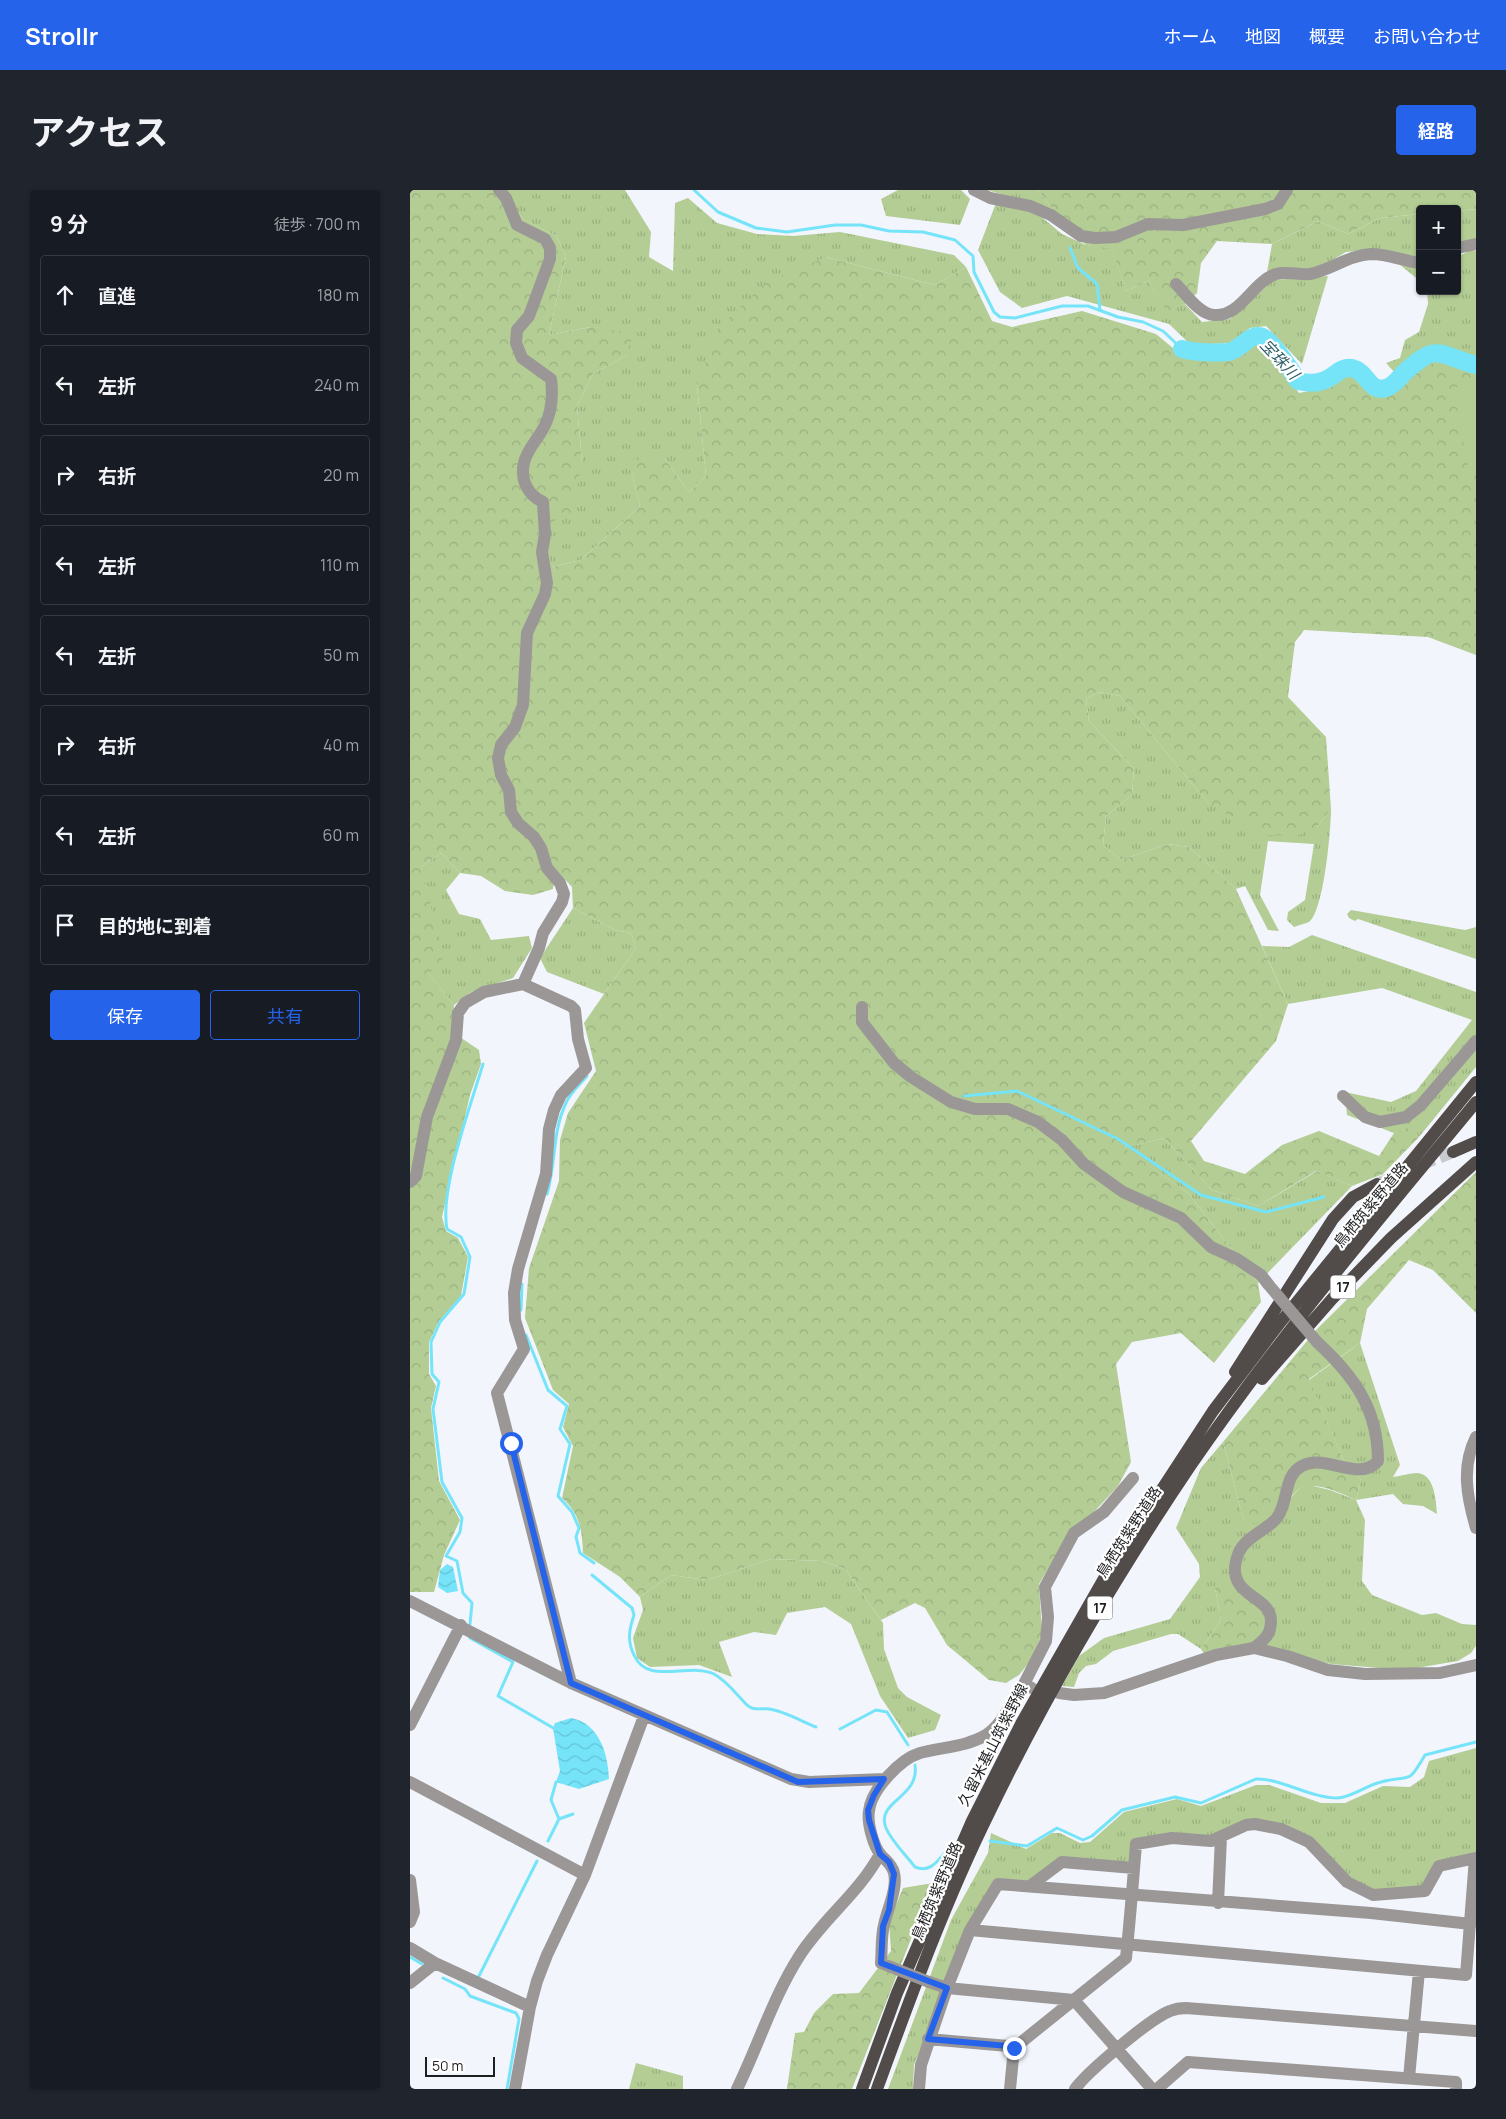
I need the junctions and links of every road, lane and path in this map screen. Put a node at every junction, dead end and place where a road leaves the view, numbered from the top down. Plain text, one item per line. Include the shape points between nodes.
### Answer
1 (499, 190) edge
2 (974, 190) edge
3 (1287, 190) edge
4 (1476, 244) edge
5 (1461, 247) edge
6 (1416, 262) edge
7 (1176, 284) dead end
8 (523, 984) junction
9 (862, 1007) dead end
10 (1476, 1041) edge
11 (1476, 1082) edge
12 (1343, 1096) dead end
13 (1476, 1102) edge
14 (1476, 1142) edge
15 (1453, 1152) tunnel mouth
16 (1476, 1162) edge
17 (410, 1182) edge
18 (1377, 1184) tunnel mouth
19 (1213, 1411) junction
20 (1222, 1423) junction
21 (1195, 1437) joint
22 (1476, 1437) edge
23 (1133, 1478) dead end
24 (1476, 1528) edge
25 (410, 1601) edge
26 (461, 1626) junction
27 (1254, 1648) junction
28 (1476, 1665) edge
29 (571, 1683) junction
30 (1059, 1694) dead end
31 (644, 1716) junction
32 (410, 1725) edge
33 (884, 1779) junction
34 (410, 1782) edge
35 (1221, 1837) junction
36 (880, 1854) junction
37 (1134, 1868) junction
38 (585, 1875) junction
39 (410, 1880) edge
40 (1030, 1886) junction
41 (1132, 1895) junction
42 (1372, 1895) junction
43 (1218, 1903) junction
44 (1371, 1913) junction
45 (410, 1922) edge
46 (1471, 1924) junction
47 (970, 1930) junction
48 (1127, 1945) junction
49 (410, 1948) edge
50 (436, 1963) junction
51 (1419, 1971) junction
52 (410, 1983) edge
53 (947, 1988) junction
54 (1074, 2000) junction
55 (530, 2007) junction
56 (1413, 2025) junction
57 (1476, 2031) edge
58 (928, 2039) junction
59 (1014, 2048) junction
60 (1118, 2048) junction
61 (1409, 2078) junction
62 (515, 2089) edge
63 (737, 2089) edge
64 (862, 2089) edge
65 (877, 2089) edge
66 (919, 2089) edge
67 (926, 2089) edge
68 (1010, 2089) edge
69 (1075, 2089) edge
70 (1152, 2089) edge
71 (1156, 2089) edge
72 (1456, 2089) edge

1 - 8 street via 506,198 517,225 545,240 550,248 550,259 529,316 518,330 516,344 522,358 551,379 553,396 546,424 524,462 525,485 535,498 543,502 545,534 542,552 547,583 527,633 522,705 515,727 501,745 498,758 501,775 510,790 511,812 541,848 547,868 560,883 564,894 543,933
2 - 3 street via 990,198 1030,206 1051,215 1081,236 1094,238 1116,237 1148,224 1183,225 1265,209 1278,204
4 - 5 street
6 - 7 street via 1370,254 1350,258 1322,271 1277,274 1262,281 1226,314 1204,312
8 - 17 street via 484,992 465,1003 458,1013 456,1040 427,1117 416,1176
8 - 29 street via 576,1010 578,1039 586,1068 561,1095 554,1110 549,1129 546,1174 522,1250 514,1293 515,1320 524,1349 497,1392
9 - 27 street, bridge via 862,1022 894,1063 911,1077 952,1102 975,1109 1008,1109 1038,1122 1062,1140 1084,1164 1123,1192 1181,1218 1211,1247 1261,1275 1363,1396 1375,1425 1378,1461 1364,1469 1303,1464 1292,1476 1283,1508 1276,1519 1242,1546 1234,1573 1238,1584 1267,1607 1271,1618 1267,1639
10 - 12 street via 1422,1105 1406,1117 1380,1122 1365,1117
11 - 19 main road, 鳥栖筑紫野道路 / 17 via 1279,1324
13 - 20 main road, 鳥栖筑紫野道路 / 17 via 1336,1272
14 - 15 main road
16 - 20 main road, 17 via 1384,1244
18 - 19 main road, 17 via 1354,1197 1333,1219 1244,1356
19 - 21 main road, 鳥栖筑紫野道路 / 17
20 - 65 main road, 鳥栖筑紫野道路 / 17 via 1185,1475 1073,1653 988,1814 919,1977
21 - 64 main road, 久留米基山筑紫野線 / 17 via 1106,1575 1022,1722 939,1894
22 - 24 street via 1466,1466 1466,1493
23 - 33 street via 1104,1512 1074,1533 1045,1587 1046,1642 1028,1686 1012,1699 1000,1724 966,1744 918,1754
25 - 26 street
26 - 29 street
26 - 32 street
27 - 28 street via 1328,1670 1365,1674 1440,1673
27 - 30 street via 1216,1656 1104,1693
29 - 31 street
31 - 33 street via 798,1782
31 - 38 street
33 - 36 street via 868,1810
34 - 38 street
35 - 37 street via 1211,1841 1172,1838 1136,1844
35 - 42 street via 1246,1824 1281,1829 1309,1842 1347,1882
35 - 43 street
36 - 53 street, bridge via 889,1862 894,1874 889,1910 883,1926 881,1963
36 - 63 street via 870,1873 816,1931 799,1957 776,1997
37 - 40 street via 1062,1862
37 - 41 street
38 - 55 street via 547,1954
39 - 45 street via 414,1912
40 - 41 street
40 - 47 street via 998,1884
41 - 43 street
41 - 48 street
42 - 44 street
42 - 46 street via 1424,1891 1439,1866 1475,1858
43 - 44 street
44 - 46 street
46 - 51 street via 1466,1975
47 - 48 street
47 - 53 street
48 - 51 street
48 - 54 street via 1126,1958
49 - 50 street
50 - 52 street
50 - 55 street
51 - 56 street
53 - 54 street
53 - 58 street
54 - 59 street
54 - 60 street
55 - 62 street
56 - 57 street
56 - 60 street via 1186,2008 1171,2010 1158,2017
56 - 61 street
58 - 59 street
58 - 66 street
59 - 68 street
60 - 69 street
60 - 70 street
61 - 71 street via 1188,2062
61 - 72 street via 1456,2082
66 - 67 street

